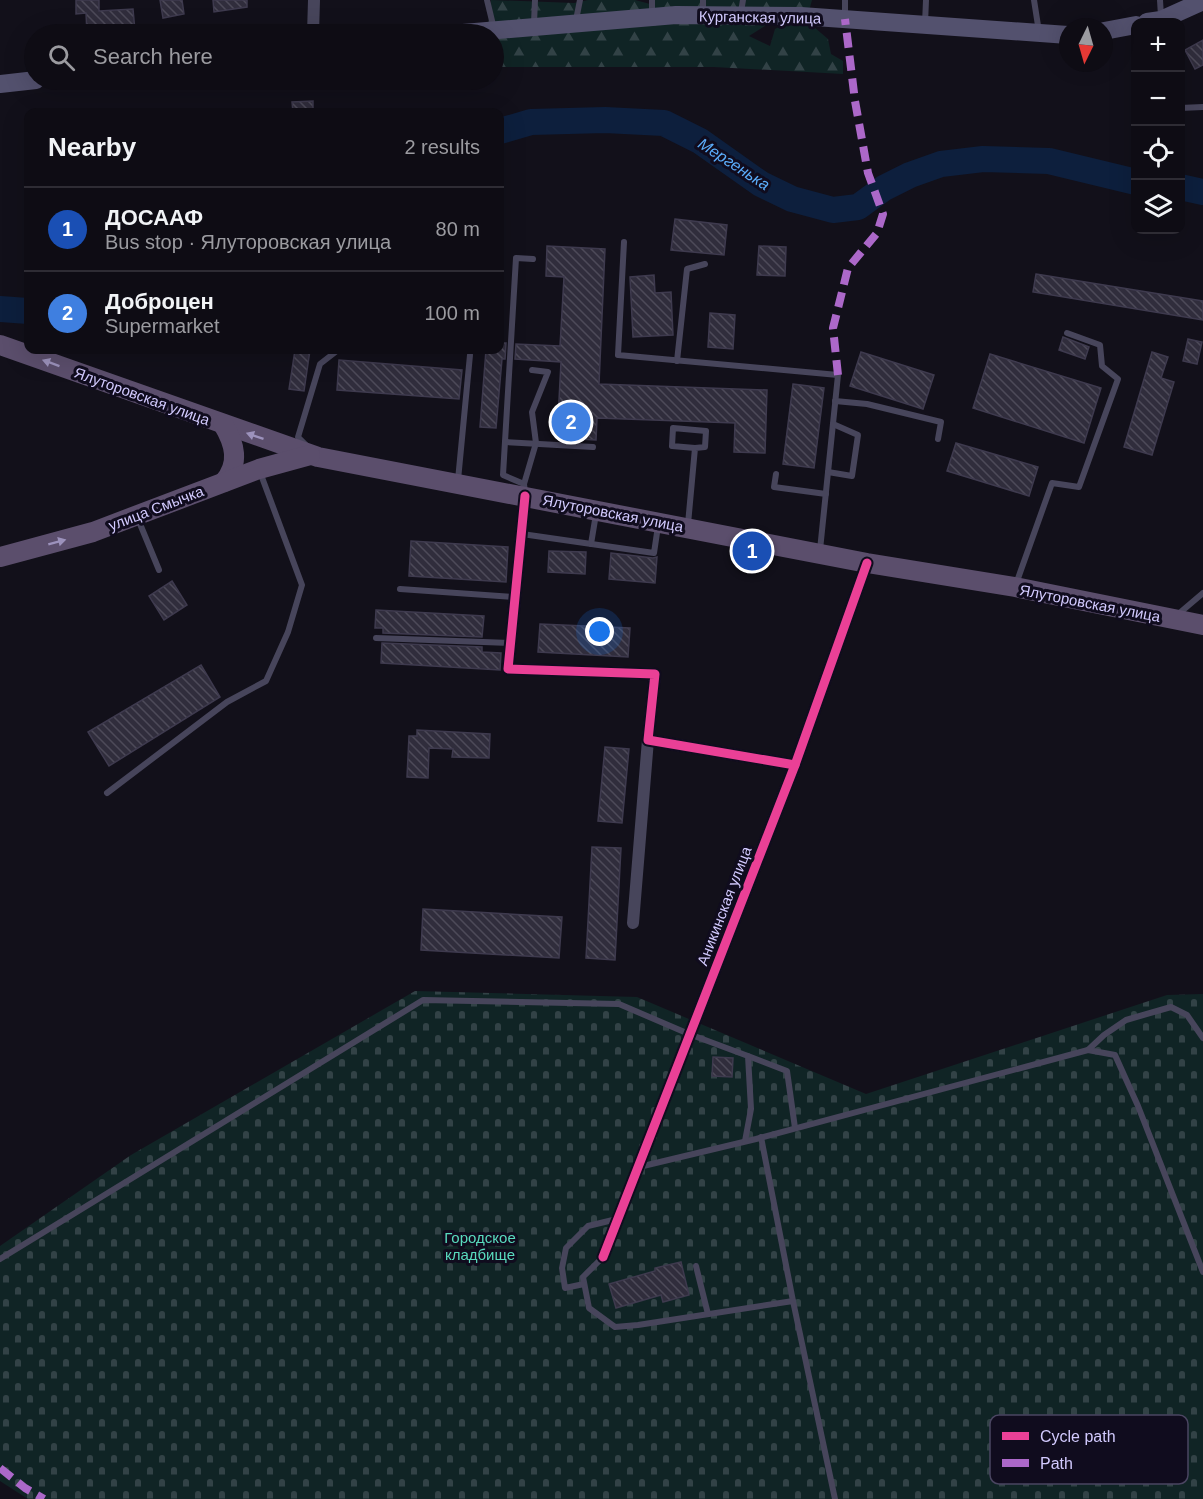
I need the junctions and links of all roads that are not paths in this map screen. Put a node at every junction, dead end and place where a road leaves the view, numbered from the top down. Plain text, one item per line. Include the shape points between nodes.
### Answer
1 (314, 0) edge
2 (487, 0) edge
3 (535, 0) edge
4 (580, 0) edge
5 (845, 0) edge
6 (926, 0) edge
7 (1034, 0) edge
8 (1160, 0) edge
9 (1203, 1) edge
10 (703, 8) edge
11 (742, 8) edge
12 (652, 9) edge
13 (1155, 18) edge
14 (1161, 18) edge
15 (846, 19) junction
16 (313, 24) edge
17 (492, 24) edge
18 (575, 24) junction
19 (925, 24) junction
20 (1131, 26) edge
21 (533, 28) junction
22 (504, 30) edge
23 (1113, 30) edge
24 (1039, 33) junction
25 (1059, 34) edge
26 (24, 81) edge
27 (0, 84) edge
28 (1203, 107) edge
29 (1185, 108) edge
30 (624, 242) dead end
31 (534, 259) dead end
32 (705, 264) dead end
33 (1067, 333) dead end
34 (0, 345) edge
35 (24, 354) edge
36 (25, 354) edge
37 (333, 354) edge
38 (470, 355) dead end
39 (677, 361) junction
40 (532, 370) dead end
41 (835, 401) junction
42 (223, 424) junction
43 (833, 424) junction
44 (938, 439) dead end
45 (505, 442) junction
46 (536, 443) junction
47 (592, 447) dead end
48 (695, 448) junction
49 (314, 456) junction
50 (259, 469) junction
51 (828, 472) junction
52 (776, 474) dead end
53 (224, 482) junction
54 (458, 484) junction
55 (525, 490) junction
56 (826, 494) junction
57 (597, 510) junction
58 (136, 516) junction
59 (659, 522) junction
60 (688, 528) junction
61 (521, 534) junction
62 (591, 544) junction
63 (819, 554) junction
64 (0, 557) edge
65 (867, 563) junction
66 (159, 570) dead end
67 (1015, 587) junction
68 (400, 589) dead end
69 (1203, 593) edge
70 (515, 597) junction
71 (1172, 619) junction
72 (1203, 625) edge
73 (376, 638) dead end
74 (511, 643) junction
75 (648, 740) junction
76 (795, 765) junction
77 (107, 793) dead end
78 (633, 923) dead end
79 (689, 1034) junction
80 (1203, 1038) edge
81 (1088, 1050) junction
82 (748, 1056) junction
83 (795, 1128) junction
84 (761, 1137) junction
85 (745, 1141) junction
86 (638, 1167) junction
87 (618, 1219) junction
88 (603, 1257) joint
89 (0, 1258) edge
90 (696, 1266) dead end
91 (1203, 1272) edge
92 (584, 1284) junction
93 (793, 1300) junction
94 (708, 1314) junction
95 (835, 1499) edge

1 - 16 street
2 - 17 lane
3 - 21 lane
4 - 18 lane
5 - 15 lane
6 - 19 lane
7 - 24 lane
8 - 13 lane
9 - 14 main road
10 - 11 main road, Курганская улица
10 - 12 main road, Курганская улица
11 - 15 main road, Курганская улица
12 - 18 main road, Курганская улица
15 - 19 main road, Курганская улица
18 - 21 main road, Курганская улица
19 - 24 main road, Курганская улица
20 - 23 main road
21 - 22 main road, Курганская улица
24 - 25 main road, Курганская улица
26 - 27 main road
28 - 29 lane
30 - 39 lane via 618,355
31 - 45 lane via 516,258
32 - 39 lane via 687,269
33 - 67 lane via 1100,345 1102,366 1118,379 1080,488 1052,483
35 -> 34 main road, Ялуторовская улица
42 -> 36 main road, Ялуторовская улица
37 - 49 lane via 320,364 298,437
38 - 54 lane
39 - 41 lane via 838,375
40 - 46 lane via 548,372 532,412
41 - 43 lane
41 - 44 lane via 867,404 941,422
49 -> 42 main road, Ялуторовская улица
42 - 53 main road via 235,460
43 - 51 lane
43 - 51 lane via 858,435 852,476
45 - 46 lane
45 - 55 lane via 503,475
46 - 47 lane
46 - 55 lane
48 - 48 lane via 705,447 706,431 673,428 672,446
48 - 60 lane
49 - 50 main road, улица Смычка
49 - 54 main road, Ялуторовская улица
50 - 53 main road, улица Смычка
50 - 77 lane via 302,585 288,632 266,681 227,702
51 - 56 lane
52 - 56 lane via 774,487
53 - 58 main road, улица Смычка
54 - 55 main road, Ялуторовская улица
55 - 57 main road, Ялуторовская улица
55 - 61 street
56 - 63 lane
57 - 59 main road, Ялуторовская улица
57 - 62 lane
64 -> 58 main road, улица Смычка
58 - 66 lane
59 - 60 main road, Ялуторовская улица
59 - 62 lane via 654,553
60 - 63 main road, Ялуторовская улица
61 - 62 lane
61 - 70 street
63 - 65 main road, Ялуторовская улица
65 - 67 main road, Ялуторовская улица
65 - 76 street, Аникинская улица
67 - 71 main road, Ялуторовская улица
68 - 70 lane
69 - 71 lane
70 - 74 street
71 - 72 main road, Ялуторовская улица
73 - 74 lane
74 - 75 street via 508,669 656,674
75 - 76 street
75 - 78 street
76 - 79 street, Аникинская улица
79 - 82 lane
79 - 86 street, Аникинская улица
79 - 89 lane via 619,1004 423,1000
80 - 81 lane via 1188,1015 1171,1007 1126,1020
81 - 83 lane
81 - 91 lane via 1115,1055
82 - 83 lane via 786,1071
82 - 85 lane via 751,1109
83 - 84 lane
84 - 85 lane
84 - 93 lane
85 - 86 lane
86 - 87 street, Аникинская улица
87 - 88 street, Аникинская улица
87 - 92 lane via 588,1226 566,1248 562,1268 565,1288
88 - 92 lane via 583,1277
90 - 94 lane
92 - 94 lane via 590,1308 615,1327
93 - 94 lane
93 - 95 lane

